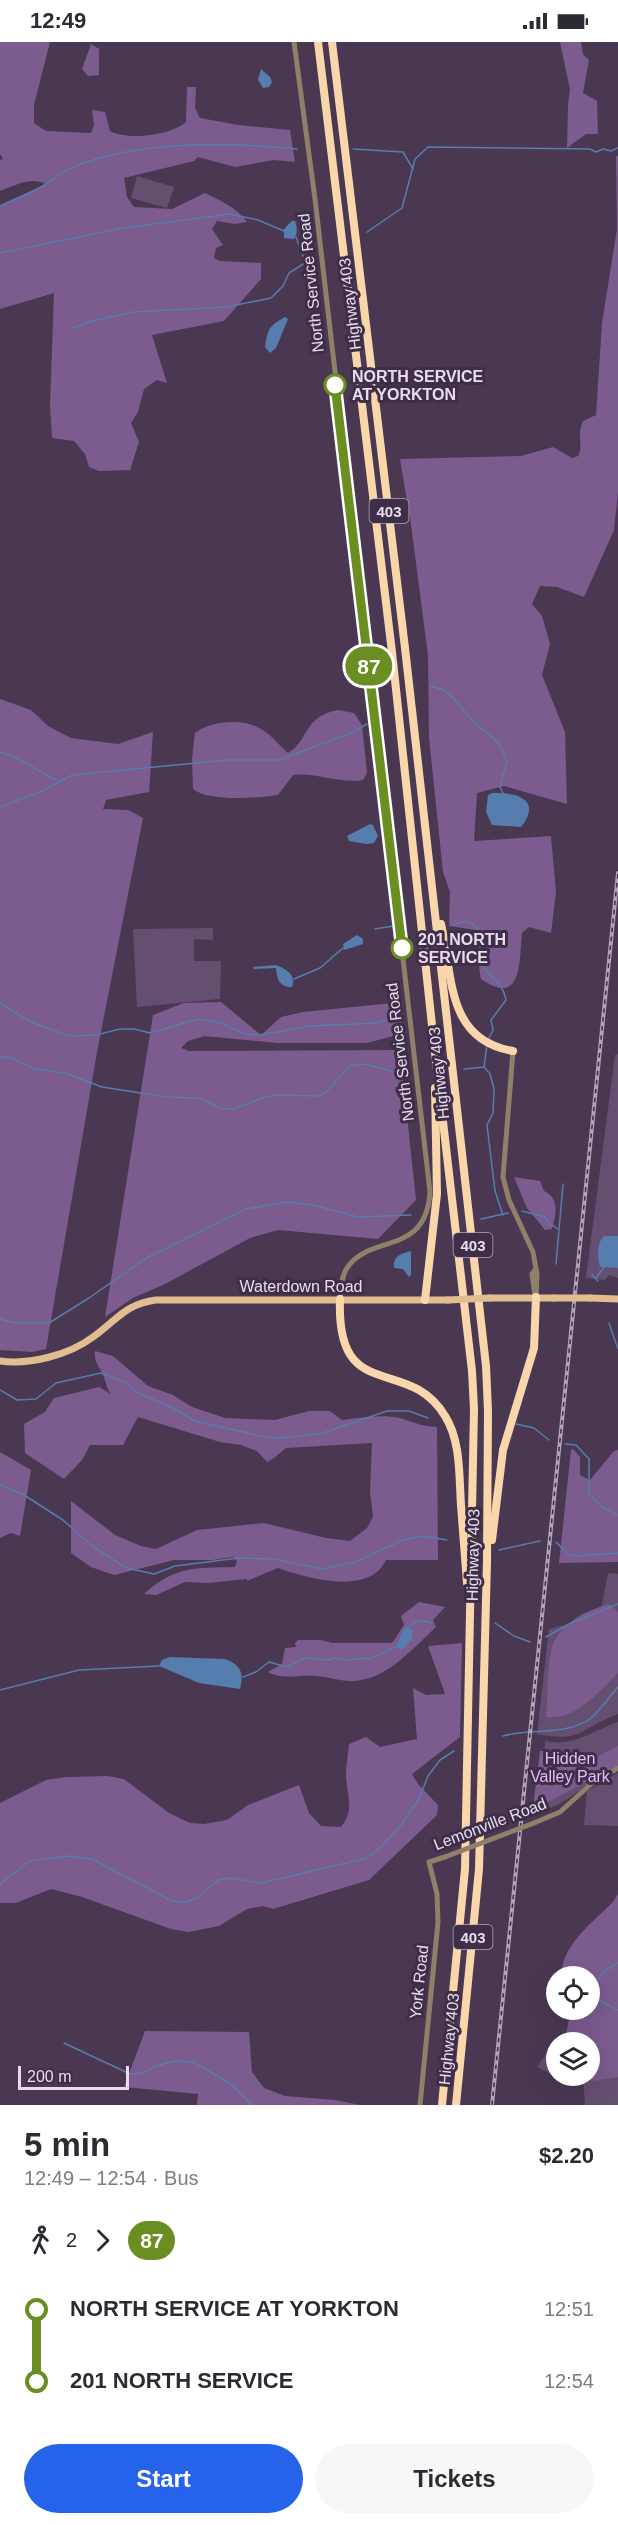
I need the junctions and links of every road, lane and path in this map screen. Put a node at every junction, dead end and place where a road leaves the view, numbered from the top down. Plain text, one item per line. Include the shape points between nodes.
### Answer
1 (294, 42) edge
2 (318, 42) edge
3 (332, 42) edge
4 (433, 887) junction
5 (434, 1044) junction
6 (513, 1051) joint
7 (536, 1297) junction
8 (340, 1299) junction
9 (618, 1299) edge
10 (425, 1300) junction
11 (0, 1361) edge
12 (486, 1605) junction
13 (470, 1663) junction
14 (618, 1768) edge
15 (429, 1862) joint
16 (420, 2105) edge
17 (442, 2105) edge
18 (456, 2105) edge

1 - 8 street, North Service Road via 430,1192 428,1209 415,1230 351,1264 343,1276
2 - 5 highway, Highway 403 / 403 via 392,652
3 - 4 highway, Highway 403 / 403
4 - 6 highway via 457,1006 467,1027 487,1044
4 - 12 highway, Highway 403 / 403 via 486,1366
5 - 10 highway via 437,1194
5 - 13 highway, Highway 403 / 403 via 472,1371
6 - 7 street via 504,1182 534,1252
7 - 9 main road, Waterdown Road, bridge
7 - 10 main road, Waterdown Road, bridge
7 - 12 highway via 534,1348 503,1450
8 - 10 main road, Waterdown Road
8 - 11 main road, Waterdown Road via 150,1300 120,1313 95,1336 75,1347 37,1360
8 - 13 highway via 340,1328 351,1357 371,1372 421,1391 435,1402 450,1425 457,1451
12 - 18 highway, Highway 403 / 403 via 479,1869
13 - 17 highway, Highway 403 / 403 via 465,1869
14 - 15 street, Lemonville Road, bridge via 591,1784 560,1812
15 - 16 street, York Road via 437,1894 438,1922

